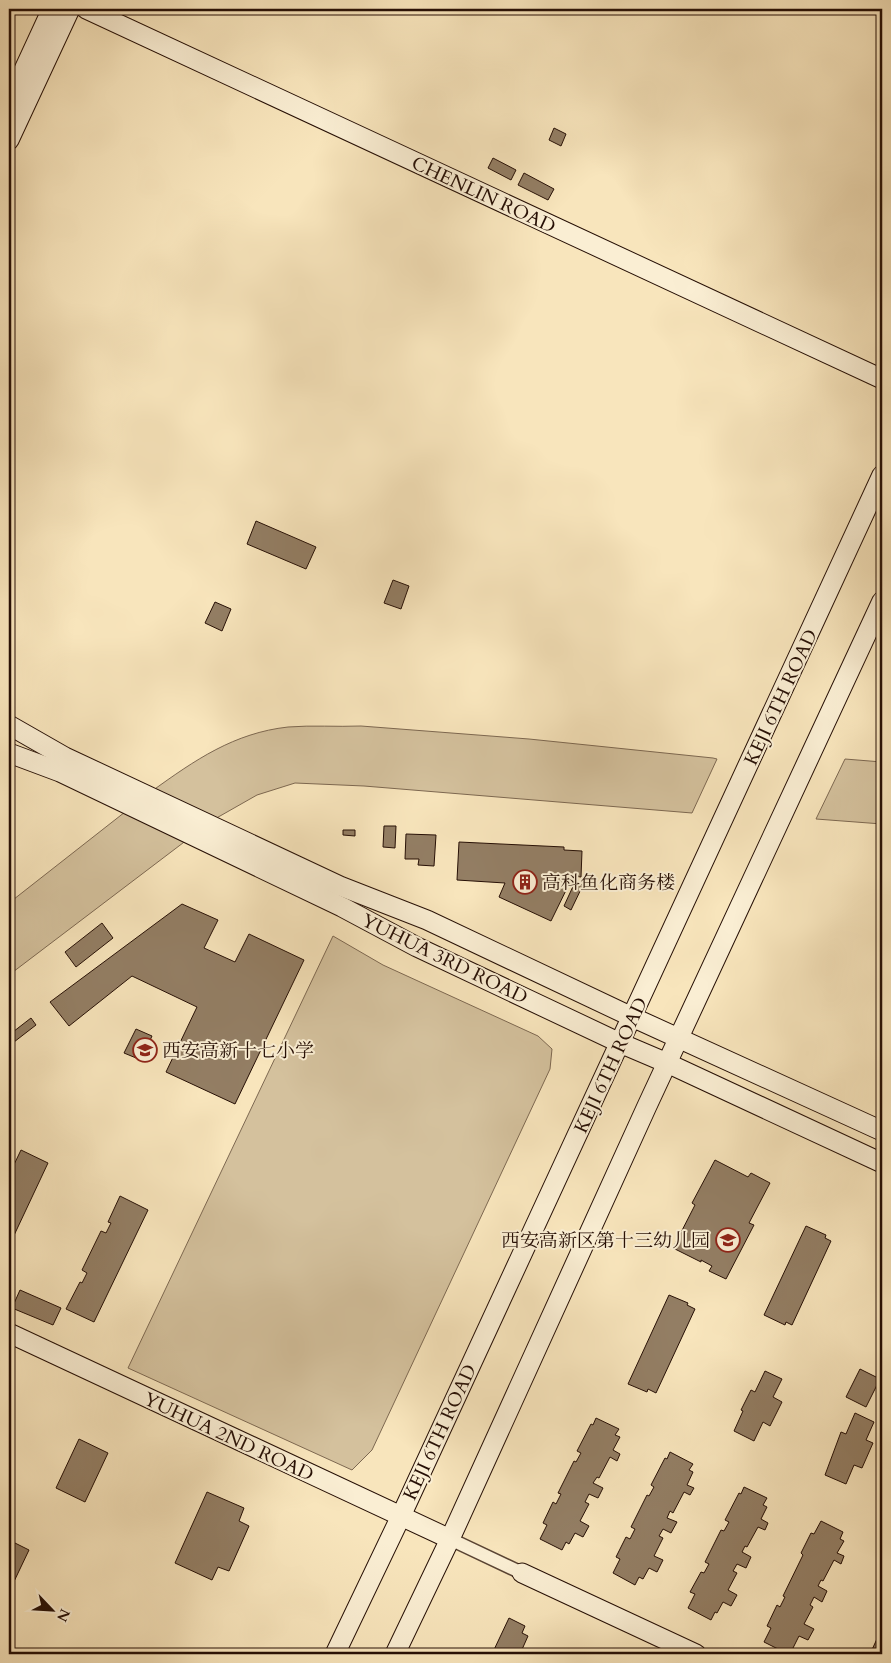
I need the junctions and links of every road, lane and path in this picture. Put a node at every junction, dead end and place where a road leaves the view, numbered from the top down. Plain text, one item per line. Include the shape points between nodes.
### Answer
1 (52, 9) edge
2 (70, 9) edge
3 (86, 9) edge
4 (9, 102) edge
5 (9, 140) edge
6 (882, 379) edge
7 (882, 475) edge
8 (882, 601) edge
9 (9, 725) edge
10 (9, 753) edge
11 (632, 1017) junction
12 (679, 1038) junction
13 (620, 1043) junction
14 (667, 1063) junction
15 (882, 1131) edge
16 (882, 1163) edge
17 (9, 1333) edge
18 (401, 1516) junction
19 (450, 1539) junction
20 (522, 1573) joint
21 (335, 1654) edge
22 (395, 1654) edge
23 (696, 1654) edge

1 - 4 street
2 - 5 street
3 - 6 street, CHENLIN ROAD
7 - 11 street, KEJI 6TH ROAD
8 - 12 street
9 - 11 street, YUHUA 3RD ROAD via 65,757 340,886 427,920
10 - 13 street, YUHUA 3RD ROAD via 60,772
11 - 12 street, YUHUA 3RD ROAD
11 - 13 street, KEJI 6TH ROAD
12 - 14 street
12 - 15 street, YUHUA 3RD ROAD
13 - 14 street, YUHUA 3RD ROAD
13 - 18 street, KEJI 6TH ROAD
14 - 16 street, YUHUA 3RD ROAD
14 - 19 street
17 - 18 street, YUHUA 2ND ROAD
18 - 19 street, YUHUA 2ND ROAD
18 - 21 street, KEJI 6TH ROAD
19 - 20 street
19 - 22 street
20 - 23 street

